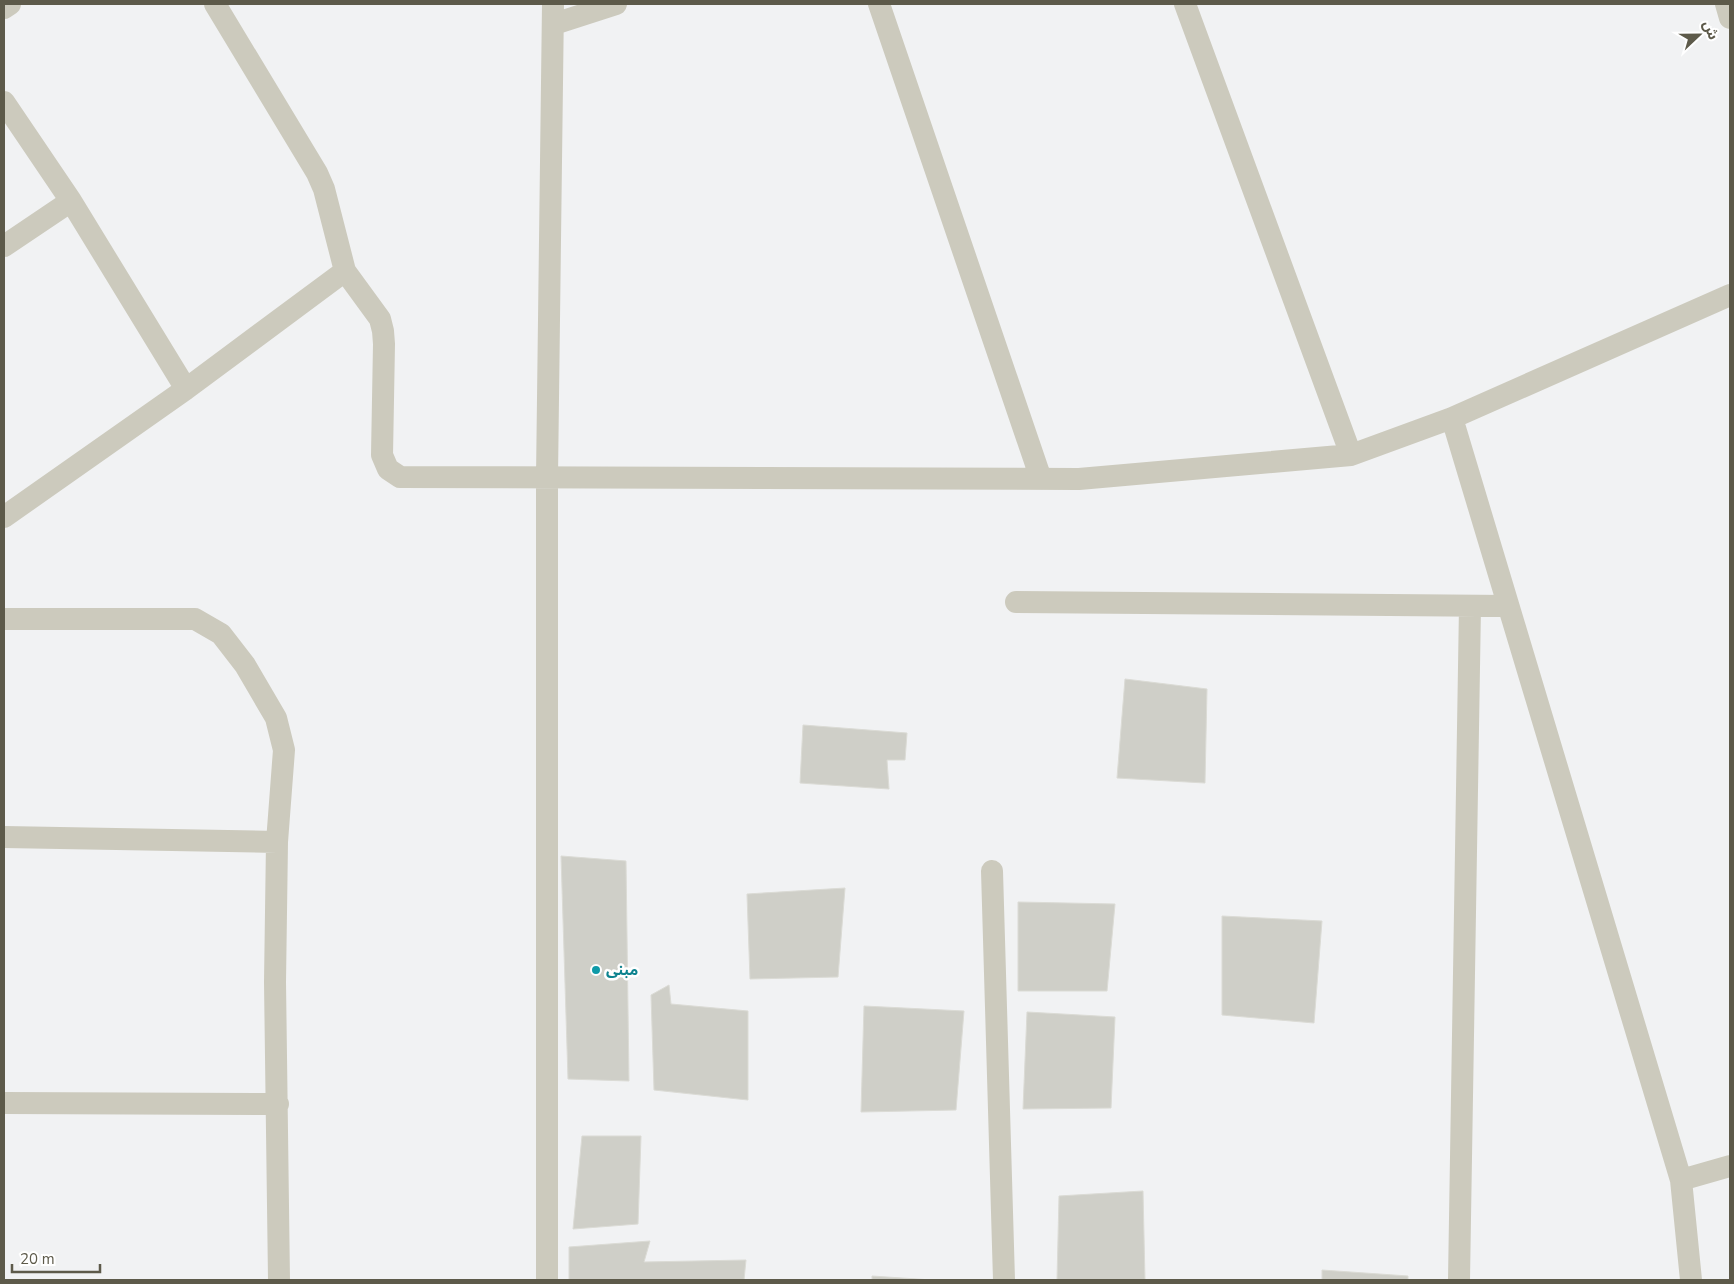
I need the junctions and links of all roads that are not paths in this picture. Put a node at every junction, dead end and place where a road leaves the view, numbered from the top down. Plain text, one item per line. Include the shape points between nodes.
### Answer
1 (10, 4) edge
2 (215, 4) edge
3 (616, 4) edge
4 (879, 4) edge
5 (1185, 4) edge
6 (1726, 4) edge
7 (4, 8) edge
8 (554, 14) edge
9 (1730, 18) edge
10 (4, 102) edge
11 (72, 201) junction
12 (4, 246) edge
13 (346, 271) junction
14 (1730, 295) edge
15 (186, 389) junction
16 (1452, 418) junction
17 (1351, 455) junction
18 (547, 477) junction
19 (1041, 479) junction
20 (4, 517) edge
21 (1016, 602) dead end
22 (1470, 606) junction
23 (1508, 606) junction
24 (4, 619) edge
25 (4, 837) edge
26 (277, 842) junction
27 (992, 871) dead end
28 (4, 1103) edge
29 (278, 1104) junction
30 (1730, 1166) edge
31 (1681, 1180) junction
32 (279, 1280) edge
33 (547, 1280) edge
34 (1004, 1280) edge
35 (1459, 1280) edge
36 (1691, 1280) edge

1 - 7 street
2 - 13 street via 317,172
3 - 8 street
4 - 19 street
5 - 17 street
6 - 9 street
8 - 18 street
10 - 11 street
11 - 12 street
11 - 15 street
13 - 15 street
13 - 18 street via 380,319 383,331 382,455 388,469 400,477
14 - 16 street
15 - 20 street
16 - 17 street
16 - 23 street
17 - 19 street via 1079,480
18 - 19 street
18 - 33 street
21 - 22 street
22 - 23 street
22 - 35 street
23 - 31 street
24 - 26 street via 195,619 221,634 245,665 276,718 284,750
25 - 26 street
26 - 29 street via 275,982
27 - 34 street
28 - 29 street
29 - 32 street
30 - 31 street
31 - 36 street

